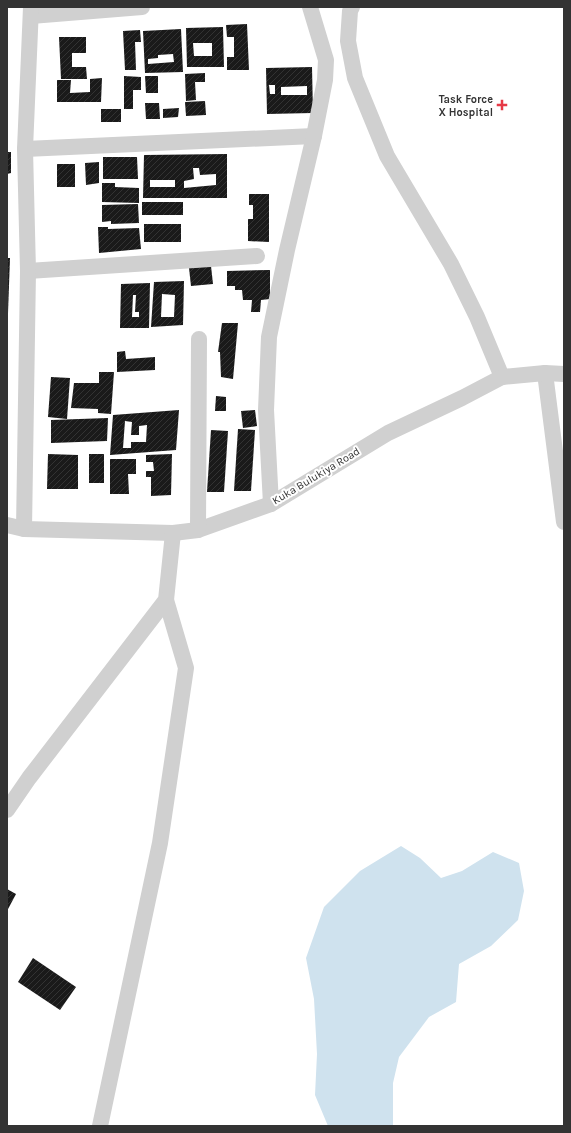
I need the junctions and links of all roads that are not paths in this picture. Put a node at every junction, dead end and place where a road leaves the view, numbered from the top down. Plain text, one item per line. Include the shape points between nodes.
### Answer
1 (142, 7) edge
2 (310, 7) edge
3 (352, 7) edge
4 (31, 11) edge
5 (314, 136) junction
6 (25, 149) junction
7 (256, 256) dead end
8 (28, 271) junction
9 (199, 339) dead end
10 (545, 373) junction
11 (564, 374) edge
12 (502, 377) junction
13 (271, 504) junction
14 (564, 522) edge
15 (7, 525) edge
16 (24, 529) junction
17 (198, 530) junction
18 (173, 533) junction
19 (166, 600) junction
20 (11, 793) edge
21 (7, 810) edge
22 (100, 1126) edge

1 - 4 street
2 - 5 street via 326,60 325,80
3 - 12 street via 348,41 355,78 387,156 451,264
4 - 6 street
5 - 6 street
5 - 13 street via 269,337 266,410
6 - 8 street
7 - 8 street
8 - 16 street
9 - 17 street
10 - 11 street, Kuka Bulukiya Road
10 - 12 street, Kuka Bulukiya Road
10 - 14 street
12 - 13 street, Kuka Bulukiya Road via 388,433
13 - 17 street, Kuka Bulukiya Road
15 - 16 street, Kuka Bulukiya Road
16 - 18 street, Kuka Bulukiya Road
17 - 18 street, Kuka Bulukiya Road
18 - 19 street
19 - 20 street via 29,778
19 - 22 street via 186,668 160,843
20 - 21 street

